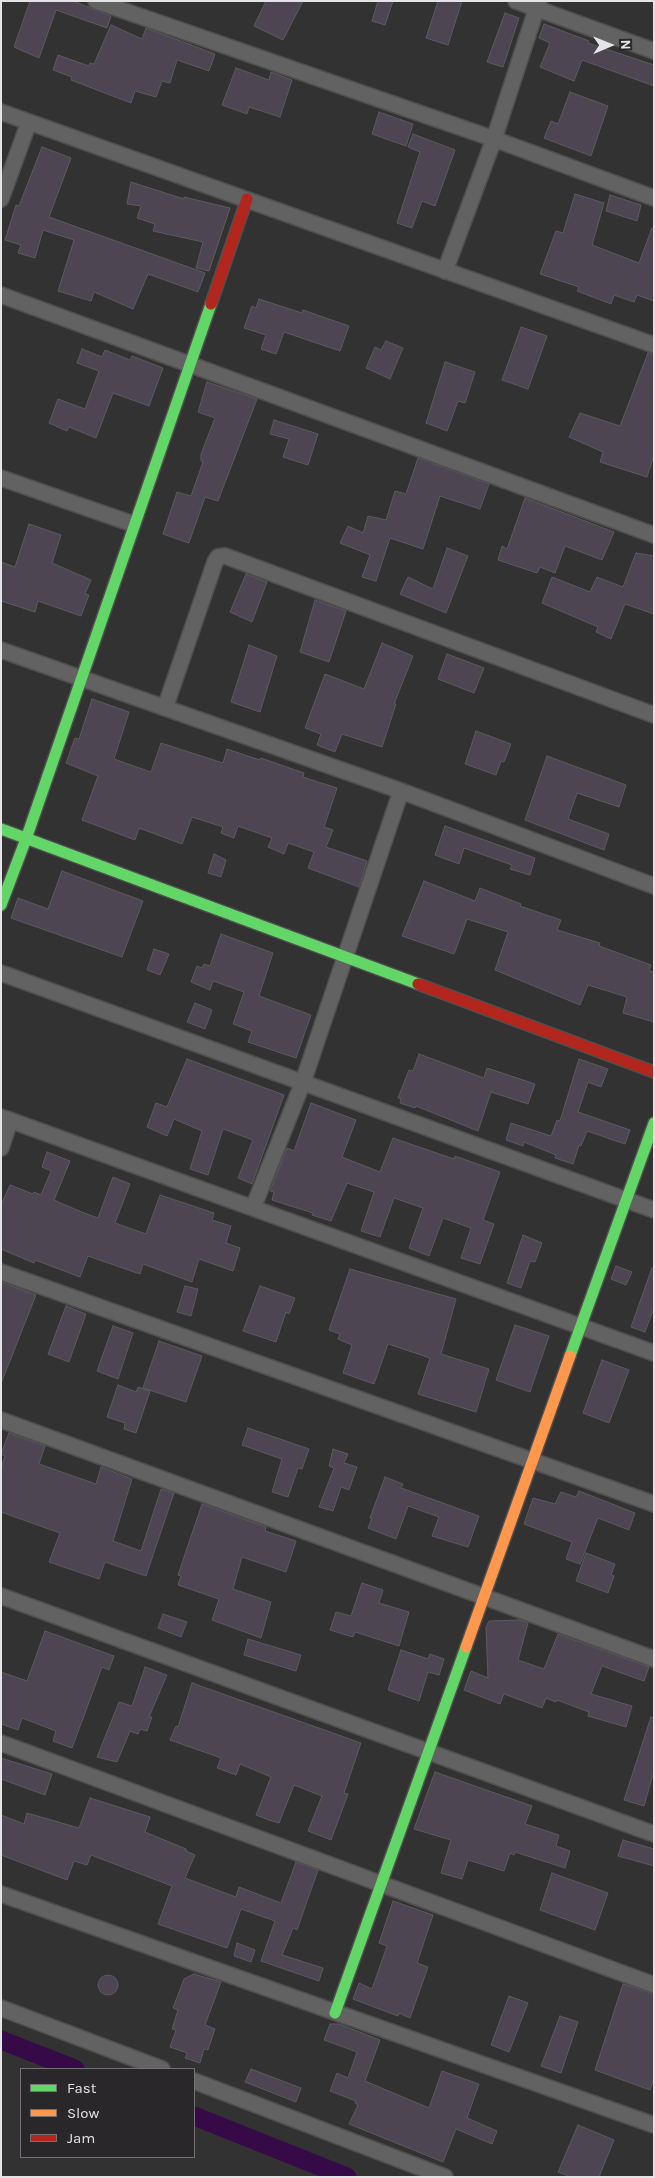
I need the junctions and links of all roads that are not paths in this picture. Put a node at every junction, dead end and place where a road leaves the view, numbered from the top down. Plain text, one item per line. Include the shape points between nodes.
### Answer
1 (96, 1) edge
2 (516, 1) edge
3 (538, 5) edge
4 (654, 51) edge
5 (1, 112) edge
6 (29, 122) junction
7 (494, 139) junction
8 (654, 198) edge
9 (1, 199) edge
10 (247, 199) junction
11 (445, 271) junction
12 (1, 295) edge
13 (654, 345) edge
14 (189, 366) junction
15 (1, 478) edge
16 (133, 524) junction
17 (654, 535) edge
18 (1, 650) edge
19 (82, 679) junction
20 (165, 708) junction
21 (654, 715) edge
22 (401, 791) junction
23 (1, 829) edge
24 (26, 839) junction
25 (654, 886) edge
26 (1, 905) edge
27 (344, 956) junction
28 (1, 973) edge
29 (654, 1072) edge
30 (303, 1082) junction
31 (6, 1119) edge
32 (654, 1123) edge
33 (1, 1148) edge
34 (626, 1200) junction
35 (254, 1208) junction
36 (654, 1210) edge
37 (1, 1272) edge
38 (580, 1327) junction
39 (654, 1353) edge
40 (1, 1420) edge
41 (531, 1461) junction
42 (654, 1504) edge
43 (1, 1596) edge
44 (482, 1598) junction
45 (654, 1658) edge
46 (1, 1743) edge
47 (428, 1752) junction
48 (654, 1834) edge
49 (381, 1883) junction
50 (1, 1894) edge
51 (654, 1985) edge
52 (1, 2008) edge
53 (335, 2014) junction
54 (159, 2068) edge
55 (195, 2081) edge
56 (654, 2125) edge
57 (444, 2177) edge

1 - 7 street
2 - 3 street
3 - 4 street
3 - 7 street
5 - 6 street
6 - 9 street
6 - 10 street
7 - 8 street
7 - 11 street
10 - 11 street
10 - 14 street
11 - 13 street
12 - 14 street
14 - 16 street
14 - 17 street
15 - 16 street
16 - 19 street
18 - 19 street
19 - 20 street
19 - 24 street
20 - 21 street via 215,562 218,557 225,556
20 - 22 street
22 - 25 street
22 - 27 street
23 - 24 street
24 - 26 street
24 - 27 street
27 - 29 street
27 - 30 street
28 - 30 street
30 - 34 street
30 - 35 street
31 - 33 street
31 - 35 street
32 - 34 street
34 - 36 street
34 - 38 street
35 - 38 street
37 - 41 street
38 - 39 street
38 - 41 street
40 - 44 street
41 - 42 street
41 - 44 street
43 - 47 street
44 - 45 street
44 - 47 street
46 - 49 street
47 - 48 street
47 - 49 street
49 - 51 street
49 - 53 street
50 - 53 street
52 - 54 street
53 - 56 street
55 - 57 street

